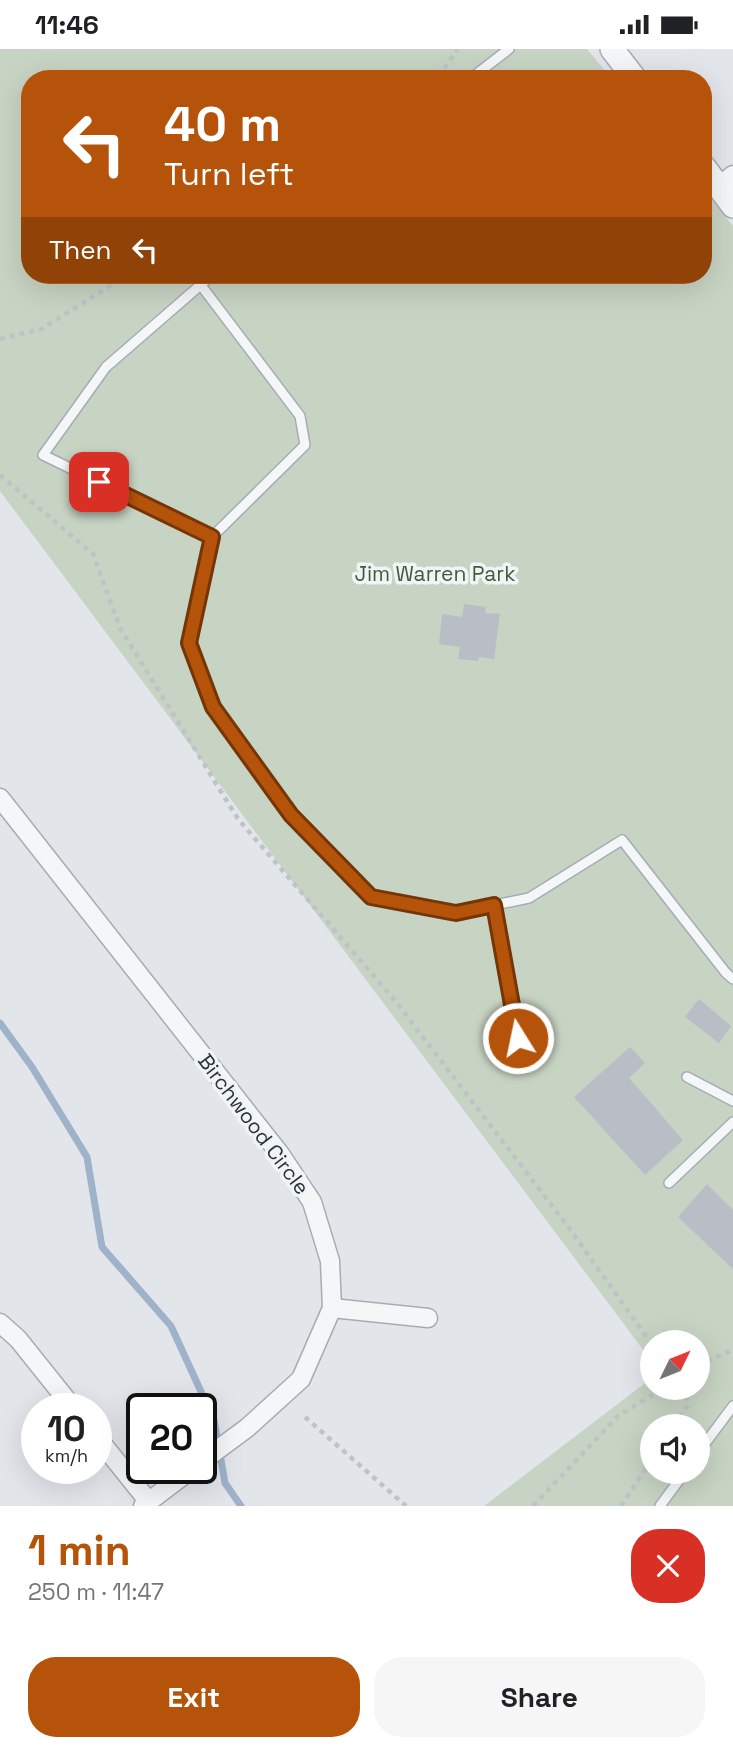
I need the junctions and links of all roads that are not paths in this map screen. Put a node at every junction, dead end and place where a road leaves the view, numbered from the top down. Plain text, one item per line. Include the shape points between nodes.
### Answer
1 (509, 49) edge
2 (612, 49) edge
3 (482, 70) edge
4 (628, 70) edge
5 (726, 181) edge
6 (733, 207) edge
7 (200, 284) joint
8 (212, 537) junction
9 (0, 798) edge
10 (494, 905) junction
11 (733, 979) edge
12 (518, 1038) dead end
13 (687, 1077) dead end
14 (733, 1101) edge
15 (733, 1122) edge
16 (669, 1184) dead end
17 (332, 1308) junction
18 (428, 1318) dead end
19 (0, 1323) edge
20 (61, 1393) edge
21 (733, 1406) edge
22 (710, 1437) edge
23 (217, 1450) edge
24 (112, 1458) edge
25 (172, 1484) edge
26 (676, 1484) edge
27 (146, 1504) edge
28 (660, 1506) edge

1 - 3 lane
2 - 4 street
5 - 6 street
7 - 8 lane via 300,416 305,445
7 - 8 lane via 106,367 43,455
8 - 10 lane via 189,643 213,707 291,815 371,897 456,913
9 - 17 street, Birchwood Circle via 280,1154 312,1202 330,1261
10 - 11 lane via 529,898 622,839
10 - 12 lane
13 - 14 lane
15 - 16 lane
17 - 18 street
17 - 23 street, Birchwood Circle via 301,1379
19 - 20 street
21 - 22 lane
24 - 27 street
25 - 27 street
26 - 28 lane

